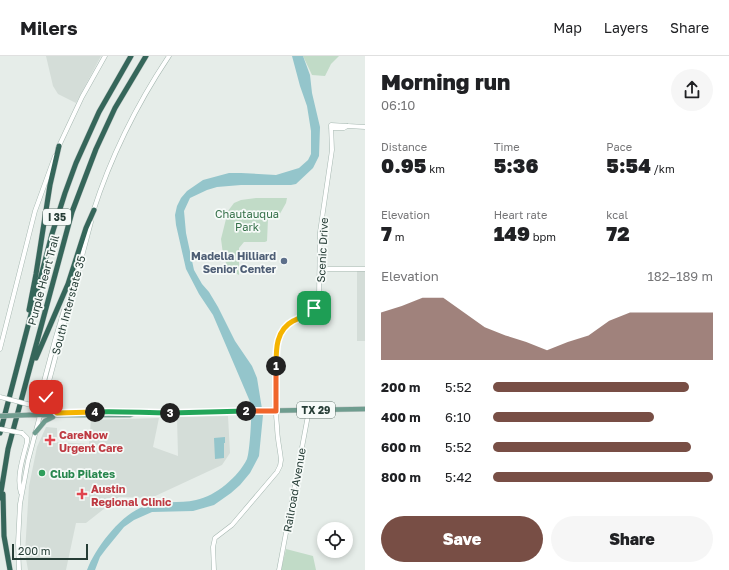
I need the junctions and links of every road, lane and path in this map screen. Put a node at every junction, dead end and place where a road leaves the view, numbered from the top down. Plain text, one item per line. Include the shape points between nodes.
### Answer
1 (105, 56) edge
2 (131, 56) edge
3 (146, 56) edge
4 (169, 56) edge
5 (365, 127) edge
6 (59, 146) junction
7 (94, 210) junction
8 (320, 269) junction
9 (365, 269) edge
10 (71, 292) junction
11 (0, 349) edge
12 (30, 370) junction
13 (12, 389) junction
14 (46, 391) junction
15 (0, 397) edge
16 (365, 409) edge
17 (309, 410) junction
18 (276, 411) junction
19 (57, 414) junction
20 (40, 415) junction
21 (0, 416) edge
22 (0, 429) edge
23 (0, 433) edge
24 (35, 433) junction
25 (8, 449) junction
26 (21, 495) junction
27 (0, 498) edge
28 (10, 570) edge
29 (19, 570) edge
30 (214, 570) edge
31 (279, 570) edge

1 - 6 main road
2 - 13 highway, Purple Heart Trail / I 35 via 99,112 65,193
3 - 12 highway, Purple Heart Trail / I 35 via 115,108 81,187 68,226
4 - 7 main road, South Interstate 35 via 141,102 117,150
5 - 8 main road, Scenic Drive via 331,127 332,150 320,232
6 - 11 main road via 36,212
6 - 13 highway
7 - 10 main road, South Interstate 35
7 - 12 highway via 68,284
8 - 9 main road
8 - 18 main road, Scenic Drive via 320,293 316,304 304,316 287,324 279,337
10 - 14 main road, South Interstate 35
10 - 15 main road, bridge via 37,403 31,405
12 - 25 highway, Purple Heart Trail / I 35
13 - 23 highway, Purple Heart Trail / I 35
14 - 19 main road via 47,401
14 - 20 main road, South Interstate 35
16 - 17 main road, TX 29
17 - 18 main road, TX 29
17 - 31 main road, Railroad Avenue
18 - 19 main road, TX 29 via 129,411
18 - 30 main road, Scenic Drive via 281,460 279,469 232,524 215,538
19 - 20 main road, TX 29
19 - 24 main road via 45,421
20 - 21 main road, TX 29, bridge
20 - 24 main road, South Interstate 35
22 - 26 main road, bridge via 22,434 27,438 18,485
24 - 26 main road, South Interstate 35
25 - 27 highway, Purple Heart Trail / I 35
25 - 28 highway via 3,512
26 - 29 main road, South Interstate 35

